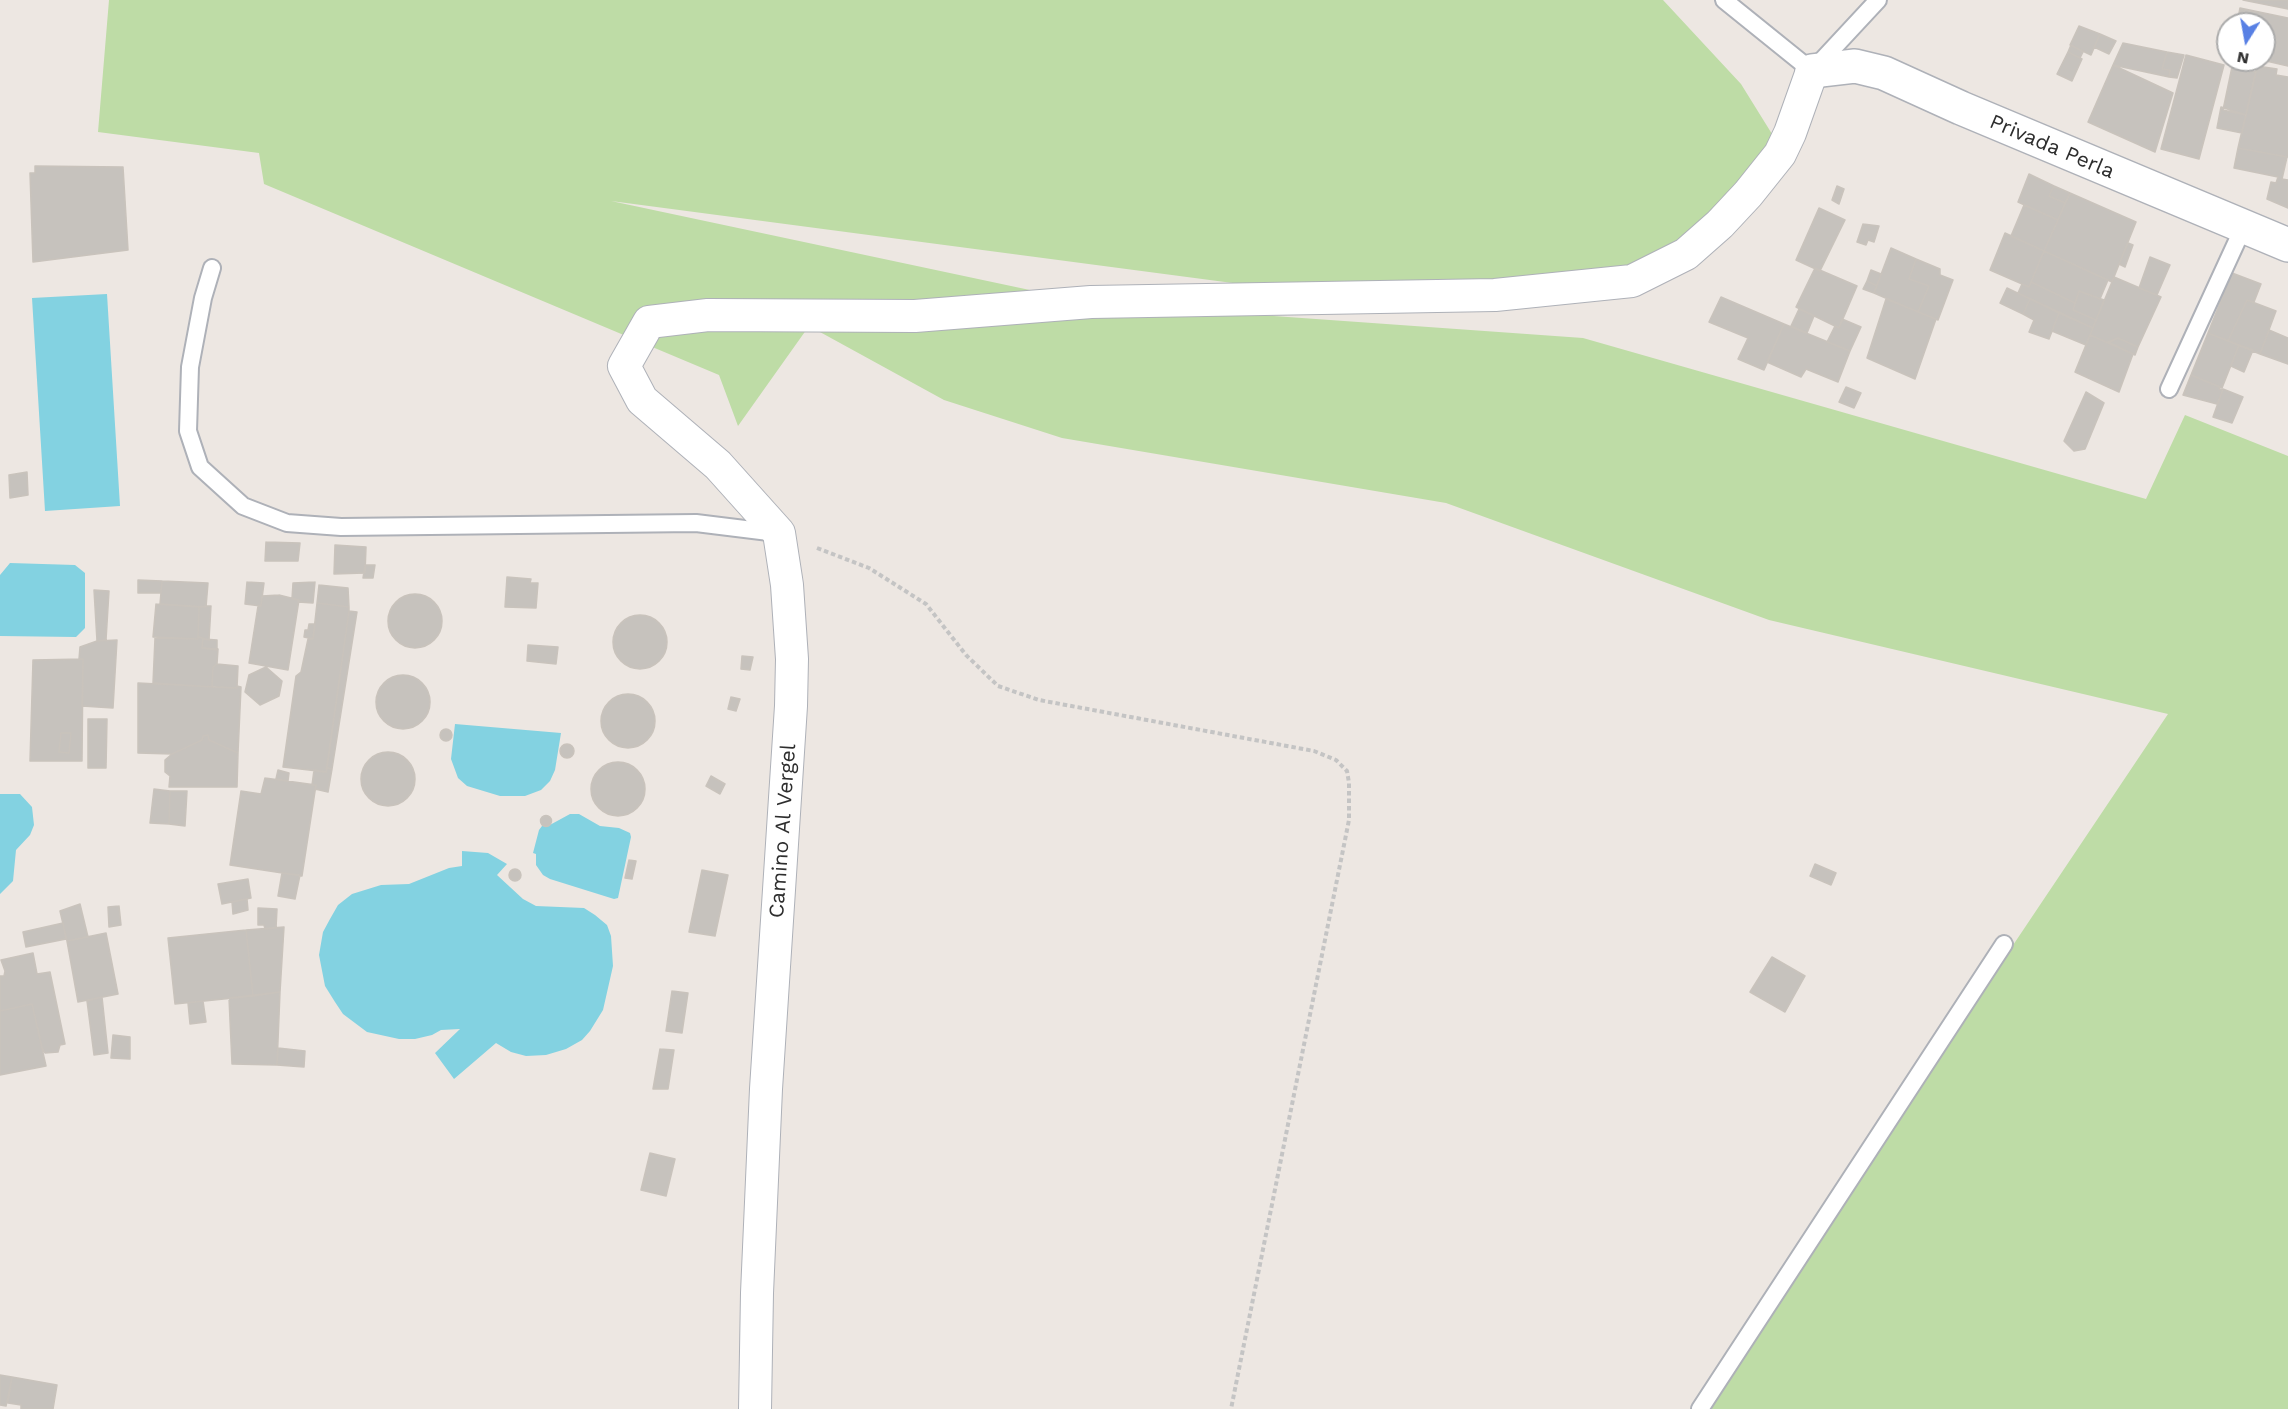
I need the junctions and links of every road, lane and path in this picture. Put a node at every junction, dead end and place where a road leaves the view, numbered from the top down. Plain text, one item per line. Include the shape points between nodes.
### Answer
1 (1724, 0) edge
2 (1878, 0) edge
3 (1812, 71) junction
4 (2243, 228) junction
5 (2288, 245) edge
6 (212, 268) dead end
7 (2169, 388) dead end
8 (779, 533) junction
9 (2004, 944) dead end
10 (755, 1409) edge
11 (1231, 1409) edge
12 (1700, 1409) edge

1 - 3 lane
2 - 3 lane
3 - 4 street, Privada Perla via 1855,66 1884,73
3 - 8 street via 1790,133 1748,194 1686,254 1632,281 1495,295 1091,302 915,316 708,315 649,322 624,366 642,400 718,465
4 - 5 street, Privada Perla
4 - 7 lane
6 - 8 lane via 190,367 188,431 200,467 243,506 287,523 340,527 696,523
8 - 10 street, Camino Al Vergel via 787,585 791,706 766,1089
8 - 11 path via 868,568 926,604 966,655 998,686 1039,700 1314,751 1336,760 1347,771 1349,820
9 - 12 lane

